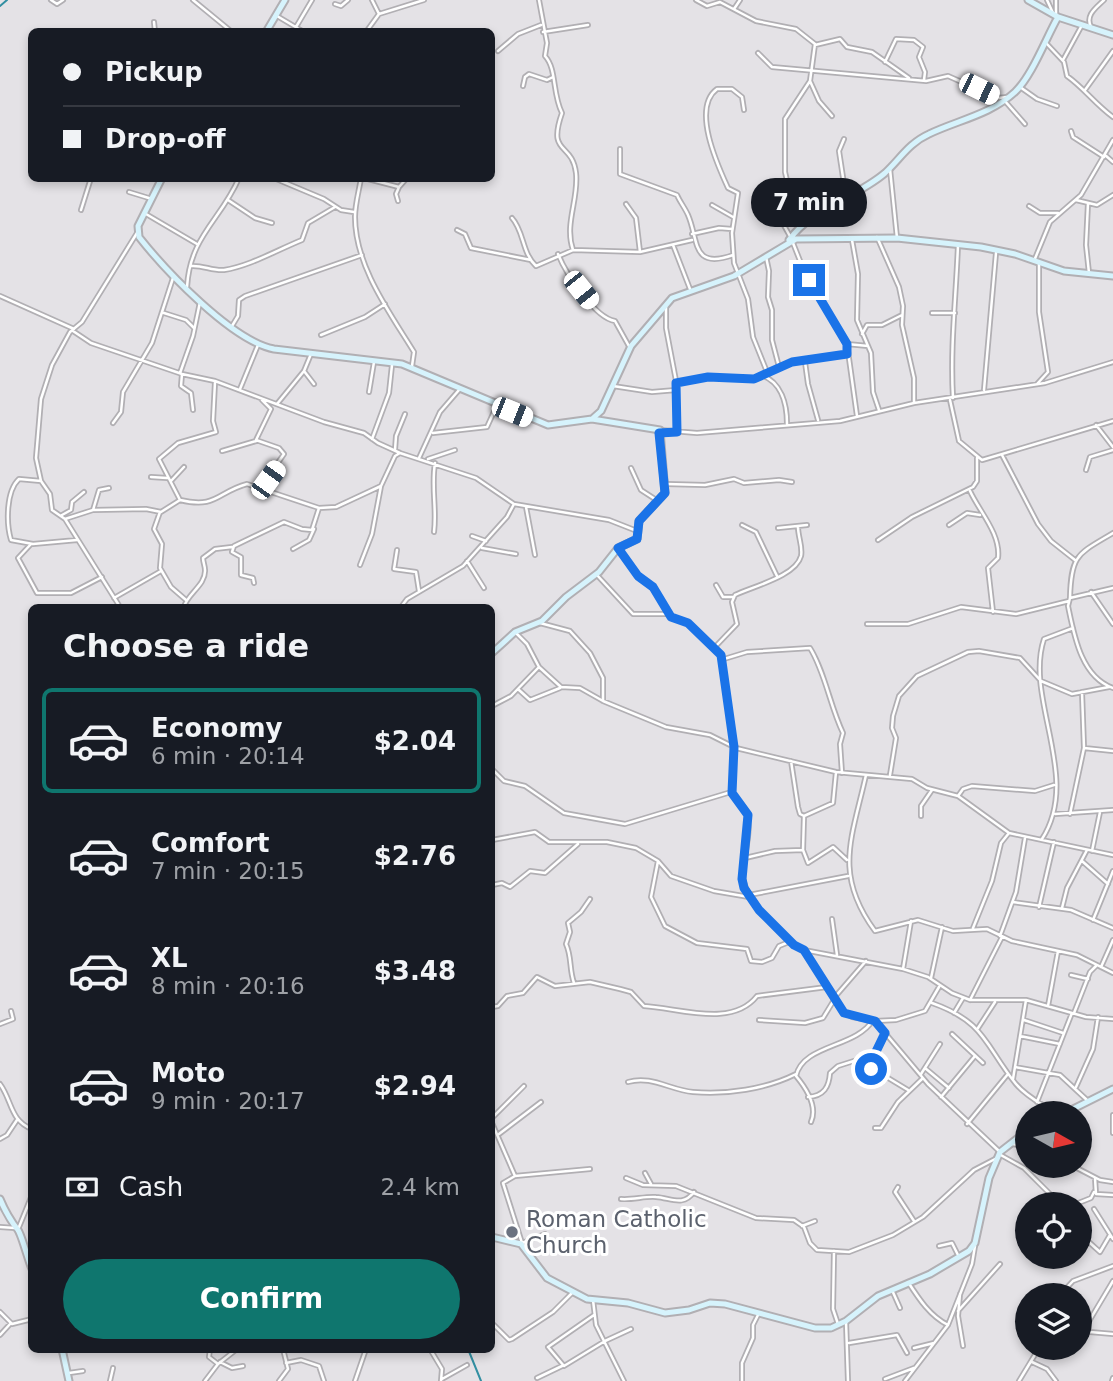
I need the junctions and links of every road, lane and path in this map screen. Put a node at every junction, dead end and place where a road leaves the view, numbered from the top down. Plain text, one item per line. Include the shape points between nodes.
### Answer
1 (51, 0) edge
2 (63, 0) edge
3 (193, 0) edge
4 (285, 0) edge
5 (312, 0) edge
6 (348, 0) edge
7 (372, 0) edge
8 (399, 0) edge
9 (424, 0) edge
10 (538, 0) edge
11 (696, 0) edge
12 (740, 0) edge
13 (1028, 0) edge
14 (1048, 0) edge
15 (1056, 0) edge
16 (1104, 0) edge
17 (198, 1) edge
18 (335, 4) dead end
19 (401, 8) junction
20 (733, 10) junction
21 (379, 14) junction
22 (277, 15) junction
23 (1056, 16) junction
24 (154, 22) dead end
25 (542, 24) junction
26 (588, 25) dead end
27 (1082, 25) junction
28 (1113, 26) edge
29 (296, 27) joint
30 (1091, 27) junction
31 (155, 28) edge
32 (228, 28) edge
33 (269, 28) edge
34 (369, 28) edge
35 (543, 32) junction
36 (1110, 34) edge
37 (1044, 42) junction
38 (815, 45) junction
39 (498, 51) dead end
40 (1113, 51) edge
41 (758, 53) dead end
42 (1063, 60) junction
43 (885, 62) junction
44 (810, 69) junction
45 (553, 77) junction
46 (909, 78) junction
47 (810, 81) junction
48 (923, 81) junction
49 (523, 86) dead end
50 (1020, 87) junction
51 (1084, 90) junction
52 (1010, 96) junction
53 (1004, 100) junction
54 (1057, 106) dead end
55 (744, 110) dead end
56 (832, 116) dead end
57 (1113, 117) edge
58 (1025, 124) dead end
59 (1071, 131) dead end
60 (844, 139) dead end
61 (1113, 141) edge
62 (620, 149) dead end
63 (1105, 156) junction
64 (1113, 162) edge
65 (890, 167) junction
66 (90, 182) edge
67 (160, 182) edge
68 (237, 182) edge
69 (284, 182) edge
70 (362, 182) edge
71 (383, 182) edge
72 (403, 182) edge
73 (788, 183) junction
74 (399, 187) junction
75 (129, 192) dead end
76 (1113, 195) edge
77 (846, 198) junction
78 (152, 199) junction
79 (228, 200) junction
80 (1076, 200) junction
81 (398, 201) dead end
82 (1088, 203) junction
83 (626, 204) dead end
84 (712, 205) dead end
85 (1029, 206) dead end
86 (335, 207) junction
87 (81, 211) dead end
88 (355, 212) junction
89 (1061, 212) junction
90 (144, 213) junction
91 (817, 216) junction
92 (512, 218) dead end
93 (733, 218) junction
94 (272, 223) dead end
95 (732, 229) junction
96 (457, 230) dead end
97 (137, 233) junction
98 (692, 234) junction
99 (851, 237) junction
100 (877, 237) junction
101 (897, 238) junction
102 (692, 240) junction
103 (790, 240) junction
104 (197, 244) junction
105 (673, 245) junction
106 (958, 245) junction
107 (997, 249) junction
108 (573, 250) junction
109 (640, 252) junction
110 (558, 254) junction
111 (362, 255) junction
112 (733, 255) junction
113 (766, 257) junction
114 (531, 260) junction
115 (1036, 262) junction
116 (191, 266) junction
117 (1089, 273) junction
118 (738, 274) junction
119 (173, 275) junction
120 (1113, 276) edge
121 (187, 287) junction
122 (690, 289) junction
123 (0, 296) edge
124 (200, 302) junction
125 (666, 303) junction
126 (385, 304) junction
127 (164, 313) junction
128 (932, 313) dead end
129 (955, 313) junction
130 (902, 314) junction
131 (232, 327) junction
132 (195, 328) junction
133 (74, 330) junction
134 (862, 334) junction
135 (321, 335) dead end
136 (847, 344) junction
137 (258, 345) junction
138 (868, 346) junction
139 (630, 348) junction
140 (311, 354) junction
141 (847, 354) junction
142 (374, 359) junction
143 (144, 361) junction
144 (393, 361) junction
145 (805, 362) junction
146 (1113, 362) edge
147 (779, 366) junction
148 (411, 368) junction
149 (304, 371) junction
150 (767, 372) junction
151 (181, 373) junction
152 (761, 375) junction
153 (215, 381) junction
154 (676, 383) junction
155 (314, 384) dead end
156 (1037, 384) junction
157 (613, 386) junction
158 (240, 389) junction
159 (460, 390) junction
160 (676, 390) junction
161 (984, 390) junction
162 (369, 392) dead end
163 (260, 398) junction
164 (951, 398) junction
165 (914, 403) junction
166 (277, 404) junction
167 (496, 405) junction
168 (193, 410) dead end
169 (879, 411) junction
170 (405, 414) dead end
171 (858, 416) junction
172 (592, 419) junction
173 (818, 421) junction
174 (1113, 421) edge
175 (113, 423) dead end
176 (787, 424) junction
177 (1096, 425) junction
178 (660, 430) junction
179 (433, 432) junction
180 (677, 432) junction
181 (372, 439) junction
182 (256, 440) junction
183 (1113, 449) edge
184 (395, 450) junction
185 (455, 450) dead end
186 (222, 451) dead end
187 (400, 453) junction
188 (1002, 455) junction
189 (419, 458) junction
190 (977, 458) junction
191 (427, 460) junction
192 (435, 463) junction
193 (184, 467) dead end
194 (631, 468) dead end
195 (1086, 470) dead end
196 (151, 477) dead end
197 (167, 478) junction
198 (41, 481) junction
199 (171, 481) junction
200 (792, 482) dead end
201 (666, 484) junction
202 (381, 486) junction
203 (261, 487) junction
204 (109, 488) dead end
205 (969, 490) junction
206 (84, 492) dead end
207 (180, 500) junction
208 (658, 501) junction
209 (514, 504) junction
210 (526, 505) junction
211 (319, 508) junction
212 (93, 510) junction
213 (160, 512) junction
214 (982, 516) junction
215 (63, 517) junction
216 (743, 525) dead end
217 (807, 525) dead end
218 (949, 525) dead end
219 (798, 527) junction
220 (778, 528) dead end
221 (314, 529) junction
222 (637, 531) junction
223 (434, 532) dead end
224 (1113, 533) edge
225 (472, 536) dead end
226 (78, 539) junction
227 (878, 540) dead end
228 (486, 541) junction
229 (31, 544) junction
230 (232, 547) junction
231 (480, 548) junction
232 (618, 548) junction
233 (293, 549) dead end
234 (397, 550) dead end
235 (516, 554) dead end
236 (535, 555) dead end
237 (1074, 560) junction
238 (467, 561) junction
239 (360, 565) dead end
240 (161, 571) junction
241 (596, 575) junction
242 (777, 576) junction
243 (102, 577) junction
244 (254, 583) dead end
245 (716, 585) dead end
246 (484, 588) dead end
247 (1113, 588) edge
248 (419, 591) junction
249 (1091, 592) junction
250 (733, 597) junction
251 (114, 598) junction
252 (186, 600) junction
253 (1069, 600) junction
254 (118, 604) edge
255 (185, 604) edge
256 (404, 604) edge
257 (993, 612) junction
258 (669, 614) junction
259 (538, 623) junction
260 (867, 624) dead end
261 (1113, 624) edge
262 (1073, 628) junction
263 (515, 632) junction
264 (715, 648) junction
265 (495, 650) edge
266 (722, 659) junction
267 (539, 667) junction
268 (1041, 681) junction
269 (561, 687) junction
270 (1111, 687) edge
271 (519, 690) junction
272 (1082, 692) junction
273 (603, 701) junction
274 (495, 704) edge
275 (734, 747) junction
276 (1084, 748) junction
277 (1113, 751) edge
278 (791, 761) junction
279 (495, 772) edge
280 (836, 772) junction
281 (842, 773) junction
282 (866, 775) junction
283 (890, 775) junction
284 (1056, 785) junction
285 (932, 790) junction
286 (732, 791) junction
287 (958, 796) junction
288 (1113, 810) edge
289 (1100, 812) junction
290 (1055, 814) junction
291 (1070, 814) junction
292 (804, 816) junction
293 (921, 816) dead end
294 (1009, 834) junction
295 (1025, 836) junction
296 (495, 839) edge
297 (1042, 839) junction
298 (1054, 842) junction
299 (578, 844) junction
300 (803, 850) junction
301 (1087, 850) junction
302 (1093, 851) junction
303 (1113, 855) edge
304 (745, 858) junction
305 (847, 860) junction
306 (659, 862) junction
307 (1082, 862) junction
308 (1113, 871) edge
309 (848, 876) junction
310 (495, 884) edge
311 (1108, 884) junction
312 (750, 896) junction
313 (590, 899) dead end
314 (1013, 902) junction
315 (1039, 907) junction
316 (1062, 909) junction
317 (832, 919) dead end
318 (1093, 920) junction
319 (911, 921) junction
320 (942, 927) junction
321 (1113, 928) edge
322 (973, 929) junction
323 (1001, 937) junction
324 (1113, 940) edge
325 (791, 942) junction
326 (804, 950) junction
327 (1058, 951) junction
328 (837, 955) junction
329 (866, 960) junction
330 (1099, 966) junction
331 (903, 969) junction
332 (1113, 973) edge
333 (1071, 975) dead end
334 (931, 979) junction
335 (1088, 979) junction
336 (574, 983) junction
337 (940, 985) junction
338 (827, 987) junction
339 (834, 998) junction
340 (963, 998) junction
341 (970, 1000) junction
342 (1027, 1000) junction
343 (995, 1001) junction
344 (932, 1003) junction
345 (1048, 1006) junction
346 (495, 1007) edge
347 (11, 1011) dead end
348 (954, 1013) junction
349 (1073, 1013) junction
350 (1098, 1017) junction
351 (1113, 1019) edge
352 (759, 1020) dead end
353 (874, 1020) junction
354 (1024, 1020) junction
355 (0, 1024) edge
356 (978, 1028) junction
357 (1063, 1032) junction
358 (885, 1033) junction
359 (952, 1034) dead end
360 (1020, 1036) junction
361 (940, 1044) dead end
362 (1060, 1044) junction
363 (975, 1056) junction
364 (982, 1063) dead end
365 (870, 1067) junction
366 (1015, 1067) junction
367 (925, 1068) junction
368 (1049, 1071) junction
369 (796, 1074) junction
370 (1008, 1074) junction
371 (922, 1076) junction
372 (1013, 1079) junction
373 (628, 1082) dead end
374 (0, 1084) edge
375 (524, 1086) dead end
376 (949, 1088) junction
377 (1076, 1088) junction
378 (1113, 1089) edge
379 (908, 1090) junction
380 (808, 1097) junction
381 (941, 1097) junction
382 (1036, 1101) edge
383 (1037, 1101) edge
384 (1088, 1101) joint
385 (541, 1102) dead end
386 (1113, 1115) edge
387 (495, 1118) edge
388 (18, 1120) junction
389 (811, 1122) dead end
390 (967, 1124) junction
391 (28, 1126) edge
392 (495, 1127) edge
393 (875, 1128) dead end
394 (1113, 1133) edge
395 (499, 1134) junction
396 (0, 1139) edge
397 (1015, 1139) edge
398 (1009, 1143) junction
399 (1015, 1144) edge
400 (999, 1155) junction
401 (590, 1169) dead end
402 (645, 1173) dead end
403 (514, 1176) junction
404 (1092, 1176) edge
405 (626, 1178) dead end
406 (1095, 1178) junction
407 (1113, 1182) edge
408 (651, 1184) junction
409 (898, 1187) dead end
410 (694, 1192) junction
411 (1048, 1192) edge
412 (1094, 1192) junction
413 (1113, 1195) edge
414 (1092, 1196) edge
415 (0, 1199) edge
416 (621, 1199) dead end
417 (28, 1204) edge
418 (1094, 1209) dead end
419 (815, 1221) dead end
420 (914, 1221) junction
421 (803, 1226) junction
422 (0, 1227) edge
423 (16, 1229) junction
424 (545, 1234) dead end
425 (1112, 1237) edge
426 (495, 1238) edge
427 (975, 1242) junction
428 (523, 1244) junction
429 (1092, 1245) edge
430 (939, 1246) dead end
431 (834, 1251) junction
432 (959, 1257) junction
433 (28, 1259) edge
434 (1000, 1264) dead end
435 (1113, 1266) edge
436 (908, 1282) junction
437 (1113, 1282) edge
438 (1071, 1283) edge
439 (892, 1290) junction
440 (960, 1291) junction
441 (572, 1293) junction
442 (593, 1300) junction
443 (900, 1308) dead end
444 (958, 1311) junction
445 (0, 1312) edge
446 (759, 1313) junction
447 (594, 1315) junction
448 (28, 1320) edge
449 (846, 1321) junction
450 (11, 1323) junction
451 (838, 1325) junction
452 (948, 1325) junction
453 (495, 1326) edge
454 (631, 1329) dead end
455 (1113, 1334) edge
456 (0, 1335) edge
457 (605, 1341) junction
458 (849, 1343) junction
459 (935, 1343) junction
460 (963, 1346) dead end
461 (914, 1348) dead end
462 (63, 1353) edge
463 (209, 1353) edge
464 (232, 1353) edge
465 (284, 1353) edge
466 (365, 1353) edge
467 (432, 1353) edge
468 (907, 1353) dead end
469 (1032, 1362) joint
470 (219, 1363) junction
471 (286, 1363) junction
472 (467, 1365) dead end
473 (243, 1366) dead end
474 (562, 1366) junction
475 (916, 1367) junction
476 (113, 1368) dead end
477 (83, 1371) dead end
478 (67, 1373) junction
479 (537, 1378) dead end
480 (885, 1379) edge
481 (441, 1380) edge
482 (1054, 1380) edge
483 (69, 1381) edge
484 (110, 1381) edge
485 (205, 1381) edge
486 (279, 1381) edge
487 (324, 1381) edge
488 (355, 1381) edge
489 (624, 1381) edge
490 (742, 1381) edge
491 (848, 1381) edge
492 (905, 1381) edge
493 (1019, 1381) edge

1 - 2 street via 57,4
3 - 17 street
4 - 22 street
5 - 29 street
6 - 18 street via 341,6
7 - 21 street
8 - 19 street
9 - 19 street
10 - 25 street
11 - 20 street via 708,6 720,2
12 - 20 street
13 - 23 street
14 - 23 street
15 - 23 street
16 - 30 street via 1092,11
17 - 32 street
19 - 21 street
20 - 38 street via 756,21 796,29
21 - 34 street
22 - 29 street
22 - 33 street
23 - 27 street
23 - 37 street
24 - 31 street
25 - 35 street
25 - 39 street via 519,34
26 - 35 street
27 - 30 street
27 - 42 street
28 - 36 street
30 - 36 street
35 - 45 street
37 - 42 street
37 - 50 street
38 - 43 street via 840,39 847,47 863,48
38 - 44 street
40 - 51 street
41 - 44 street via 772,66
42 - 51 street via 1066,75
43 - 46 street
43 - 48 street via 896,39 918,41 923,47 919,57
44 - 46 street
44 - 47 street
45 - 49 street via 529,74
45 - 108 street via 562,113 556,137 576,172 569,234
46 - 48 street
47 - 56 street
47 - 73 street via 785,119
48 - 52 street via 948,76 998,98
50 - 52 street
50 - 54 street
51 - 57 street
52 - 53 street
53 - 58 street
53 - 65 street via 922,137
55 - 93 street via 742,97 735,91 717,89 710,96 706,118 718,167 727,188 738,193
59 - 63 street via 1073,137
60 - 77 street via 839,150
61 - 63 street
62 - 98 street via 620,174 677,195
63 - 64 street
63 - 80 street
65 - 77 street
65 - 101 street
66 - 87 street
67 - 78 street
68 - 79 street
69 - 86 street
70 - 88 street
71 - 74 street
72 - 74 street
73 - 91 street via 795,186 800,211
73 - 103 street via 781,220
74 - 81 street
75 - 78 street
76 - 82 street via 1097,205
77 - 91 street
78 - 90 street
79 - 94 street
79 - 104 street
80 - 82 street
80 - 89 street
82 - 117 street
83 - 109 street via 636,219
84 - 93 street
85 - 89 street via 1040,213
86 - 88 street
86 - 116 street via 309,223 302,240 242,267 215,270
88 - 111 street
89 - 115 street via 1045,231
90 - 97 street
90 - 104 street
91 - 103 street
92 - 114 street
93 - 95 street
95 - 98 street
95 - 112 street
96 - 114 street via 465,234 471,247
97 - 119 street
97 - 133 street
98 - 102 street
99 - 100 street
99 - 103 street
99 - 134 street
100 - 101 street
100 - 130 street via 899,287
101 - 106 street
102 - 105 street
102 - 112 street via 707,258
103 - 113 street
103 - 136 street
104 - 116 street
105 - 109 street
105 - 122 street
106 - 107 street
106 - 129 street
107 - 115 street
107 - 161 street
108 - 109 street
108 - 110 street
110 - 114 street via 538,266
110 - 139 street via 564,269 602,317 615,321
111 - 126 street
111 - 131 street via 245,296 239,300
112 - 118 street
113 - 118 street
113 - 147 street via 772,340
115 - 117 street
115 - 156 street via 1048,372
116 - 121 street
117 - 120 street
118 - 122 street
118 - 150 street
119 - 121 street
119 - 127 street
121 - 124 street
122 - 125 street
123 - 133 street
124 - 131 street
124 - 132 street
125 - 139 street
125 - 154 street
126 - 135 street
126 - 148 street via 414,352
127 - 132 street
127 - 143 street
128 - 129 street
129 - 164 street
130 - 134 street via 882,325 867,325
130 - 165 street
131 - 137 street
132 - 151 street
133 - 143 street via 91,343
133 - 198 street via 51,365 42,389 35,447
134 - 138 street
136 - 138 street
136 - 141 street
137 - 140 street
137 - 158 street
138 - 169 street
139 - 157 street
140 - 142 street
140 - 149 street
141 - 145 street
141 - 171 street
142 - 144 street
142 - 162 street
143 - 151 street
143 - 175 street via 137,365 123,392 121,412
144 - 148 street
144 - 181 street
145 - 147 street
145 - 173 street
146 - 156 street
147 - 150 street
148 - 159 street
149 - 155 street
149 - 166 street
150 - 152 street
151 - 153 street
151 - 168 street via 181,386 191,393
152 - 154 street via 754,379 702,377
152 - 176 street via 783,396
153 - 158 street
153 - 197 street via 216,432 178,443 160,458
154 - 160 street
156 - 161 street
157 - 160 street via 652,392
157 - 172 street via 606,404
158 - 163 street
159 - 167 street
159 - 179 street via 440,412
160 - 180 street
161 - 164 street
163 - 166 street
163 - 182 street via 271,410
164 - 165 street
164 - 190 street via 959,441
165 - 169 street
166 - 181 street
167 - 172 street via 548,425
167 - 179 street via 487,427
169 - 171 street
170 - 184 street
171 - 173 street
172 - 178 street
173 - 176 street
174 - 177 street
176 - 180 street
177 - 183 street
177 - 188 street
178 - 180 street
178 - 201 street
179 - 189 street
181 - 184 street
182 - 186 street
182 - 203 street via 284,454
183 - 195 street via 1090,457
184 - 187 street
185 - 191 street
187 - 189 street
187 - 202 street
188 - 190 street
188 - 237 street via 1038,524
189 - 191 street
190 - 205 street via 977,481
191 - 192 street
192 - 209 street via 490,485
192 - 223 street
193 - 199 street
194 - 208 street via 641,490
196 - 197 street
197 - 199 street
198 - 215 street via 50,492 52,510
198 - 229 street via 17,480 8,512 11,540
199 - 207 street
200 - 201 street via 743,483 734,479 705,485
201 - 208 street
202 - 211 street via 340,506
202 - 239 street via 372,534
203 - 207 street via 236,487 204,503
203 - 211 street
204 - 212 street via 99,489
205 - 214 street
205 - 227 street via 912,517
206 - 215 street
207 - 213 street
208 - 222 street via 639,521
209 - 210 street
209 - 228 street
210 - 222 street via 609,520
210 - 236 street
211 - 221 street
212 - 213 street
212 - 215 street
213 - 240 street via 154,529 162,542
214 - 218 street via 967,513
214 - 257 street via 999,554 988,568
215 - 226 street
216 - 242 street via 756,532
217 - 219 street
219 - 220 street
219 - 242 street via 800,558 786,575
221 - 230 street via 302,530 284,522
221 - 233 street via 309,540
222 - 232 street via 637,539
224 - 237 street
225 - 228 street
226 - 229 street
226 - 243 street
228 - 231 street
229 - 243 street via 18,558 37,593 71,593
230 - 244 street via 241,557 241,575 253,578
230 - 252 street via 215,549 204,557 205,573
231 - 235 street
231 - 238 street
232 - 241 street
232 - 258 street via 638,576 653,587
234 - 248 street via 394,569 416,572
237 - 253 street
238 - 246 street
238 - 248 street
240 - 251 street
240 - 252 street
241 - 258 street via 633,614
241 - 259 street
242 - 250 street
243 - 251 street
245 - 250 street via 722,597
247 - 249 street
248 - 256 street
249 - 253 street
249 - 261 street
250 - 264 street via 737,624
251 - 254 street
252 - 255 street
253 - 257 street via 1021,614
253 - 262 street
257 - 260 street via 961,607 908,624
258 - 264 street via 688,623
259 - 263 street
259 - 273 street via 568,629 590,653 603,678
262 - 268 street via 1044,639 1039,659
262 - 270 street via 1086,663
263 - 265 street
263 - 267 street
264 - 266 street
266 - 275 street
266 - 281 street via 747,652 810,648 843,733
267 - 269 street
267 - 271 street
268 - 272 street via 1072,694
268 - 283 street via 1020,658 979,651 917,676 895,705 892,728 896,741
268 - 284 street
269 - 271 street via 530,701
269 - 273 street via 580,688
270 - 272 street
271 - 274 street
272 - 276 street
273 - 275 street via 673,730 710,735
275 - 278 street
275 - 286 street
276 - 277 street
276 - 291 street
278 - 280 street
278 - 292 street via 798,807
279 - 286 street via 564,813 625,824
280 - 281 street
280 - 292 street via 833,803
281 - 282 street
282 - 283 street
282 - 305 street
283 - 285 street via 912,779
284 - 287 street via 1035,791 972,786
284 - 290 street
285 - 287 street
285 - 293 street via 921,806
286 - 304 street via 748,815
287 - 294 street
288 - 289 street
289 - 291 street
289 - 302 street
290 - 291 street
290 - 297 street
292 - 300 street
294 - 295 street
294 - 322 street via 1001,843
295 - 297 street
295 - 314 street
296 - 299 street via 535,832 549,842
297 - 298 street
298 - 301 street
298 - 315 street
299 - 306 street via 624,845
299 - 310 street via 545,873 530,871 508,888
300 - 304 street
300 - 305 street via 808,863 833,847
301 - 302 street
301 - 307 street
302 - 303 street
304 - 312 street via 742,879
305 - 309 street
306 - 312 street via 668,874 687,882
306 - 325 street via 651,897 667,927 697,943 747,949 751,961 757,963 772,958 779,946
307 - 311 street
307 - 316 street
308 - 311 street
309 - 312 street
309 - 319 street via 859,907 875,931
311 - 318 street
312 - 325 street
313 - 336 street via 568,923 566,944
314 - 315 street
314 - 323 street
315 - 316 street
316 - 318 street
317 - 328 street
318 - 321 street
319 - 320 street
319 - 331 street
320 - 322 street
320 - 334 street
322 - 323 street via 987,929
323 - 327 street
323 - 341 street
324 - 330 street
325 - 326 street
326 - 328 street
326 - 338 street
327 - 330 street
327 - 345 street
328 - 329 street
329 - 331 street
329 - 339 street
330 - 332 street
330 - 335 street via 1092,968
331 - 334 street
333 - 335 street
334 - 337 street
335 - 349 street
336 - 338 street via 629,991 644,1006 721,1014 739,1012 757,996
336 - 346 street via 555,986 534,978 523,993 508,996
337 - 340 street
337 - 344 street
338 - 339 street
339 - 352 street via 825,1016 807,1023
339 - 353 street via 844,1013
340 - 341 street
340 - 348 street
341 - 343 street
342 - 343 street
342 - 345 street
342 - 354 street
343 - 356 street
344 - 348 street
344 - 353 street via 908,1018
345 - 349 street
347 - 355 street via 13,1019
348 - 356 street
349 - 350 street
349 - 357 street
350 - 351 street
350 - 377 street via 1094,1047
353 - 358 street
353 - 369 street via 864,1033 808,1058
354 - 357 street
354 - 360 street
356 - 370 street
357 - 362 street
358 - 365 street
358 - 371 street
359 - 363 street
360 - 362 street
360 - 366 street
361 - 367 street
362 - 368 street
363 - 364 street
363 - 376 street
365 - 379 street
365 - 380 street via 859,1059 835,1068 829,1085 818,1096
366 - 368 street
366 - 372 street
367 - 371 street
367 - 376 street
368 - 377 street
368 - 383 street
369 - 373 street via 766,1086 717,1091 693,1092 641,1078
369 - 380 street
370 - 372 street
370 - 390 street
371 - 379 street
371 - 381 street
372 - 382 street
374 - 388 street
375 - 387 street
376 - 381 street
377 - 384 street
378 - 384 street
379 - 393 street via 882,1127
380 - 389 street via 814,1111
381 - 390 street
385 - 395 street
386 - 394 street
388 - 391 street
388 - 396 street
390 - 400 street
392 - 395 street
395 - 403 street
397 - 398 street
398 - 399 street
398 - 400 street
400 - 411 street via 1024,1168
400 - 420 street
400 - 427 street via 989,1178
401 - 403 street
402 - 408 street
403 - 428 street via 502,1187
404 - 406 street
405 - 408 street
406 - 407 street
406 - 412 street
408 - 410 street
409 - 420 street via 895,1192
410 - 416 street via 677,1202 656,1197
410 - 421 street via 746,1216 791,1219
412 - 413 street
412 - 414 street
415 - 423 street
417 - 423 street
418 - 425 street
419 - 421 street
420 - 431 street via 851,1251
421 - 431 street via 814,1247
422 - 423 street
423 - 433 street
424 - 428 street
425 - 429 street via 1100,1252
426 - 428 street
427 - 432 street
427 - 440 street via 974,1258
428 - 441 street via 547,1278
430 - 432 street via 952,1243
431 - 451 street
432 - 436 street
434 - 444 street
435 - 438 street
436 - 439 street
436 - 452 street via 920,1302
437 - 455 street via 1085,1328
439 - 443 street
439 - 449 street
440 - 444 street
440 - 452 street
441 - 442 street
441 - 453 street via 553,1312 512,1339
442 - 446 street via 665,1313 716,1303
442 - 447 street
444 - 460 street
445 - 450 street
446 - 451 street via 815,1328
446 - 490 street via 741,1363
447 - 457 street
447 - 474 street via 548,1347
448 - 450 street
449 - 451 street
449 - 458 street
450 - 456 street
452 - 459 street
454 - 457 street
457 - 474 street
457 - 489 street
458 - 468 street via 897,1335
458 - 491 street
459 - 461 street
459 - 475 street
462 - 478 street
463 - 470 street
464 - 470 street
465 - 471 street
466 - 488 street
467 - 481 street via 442,1369
469 - 482 street via 1047,1368
469 - 493 street
470 - 473 street
470 - 485 street
471 - 486 street via 287,1371
471 - 487 street via 301,1360 319,1366
472 - 481 street
474 - 479 street
475 - 480 street
475 - 492 street
476 - 484 street
477 - 478 street
478 - 483 street

